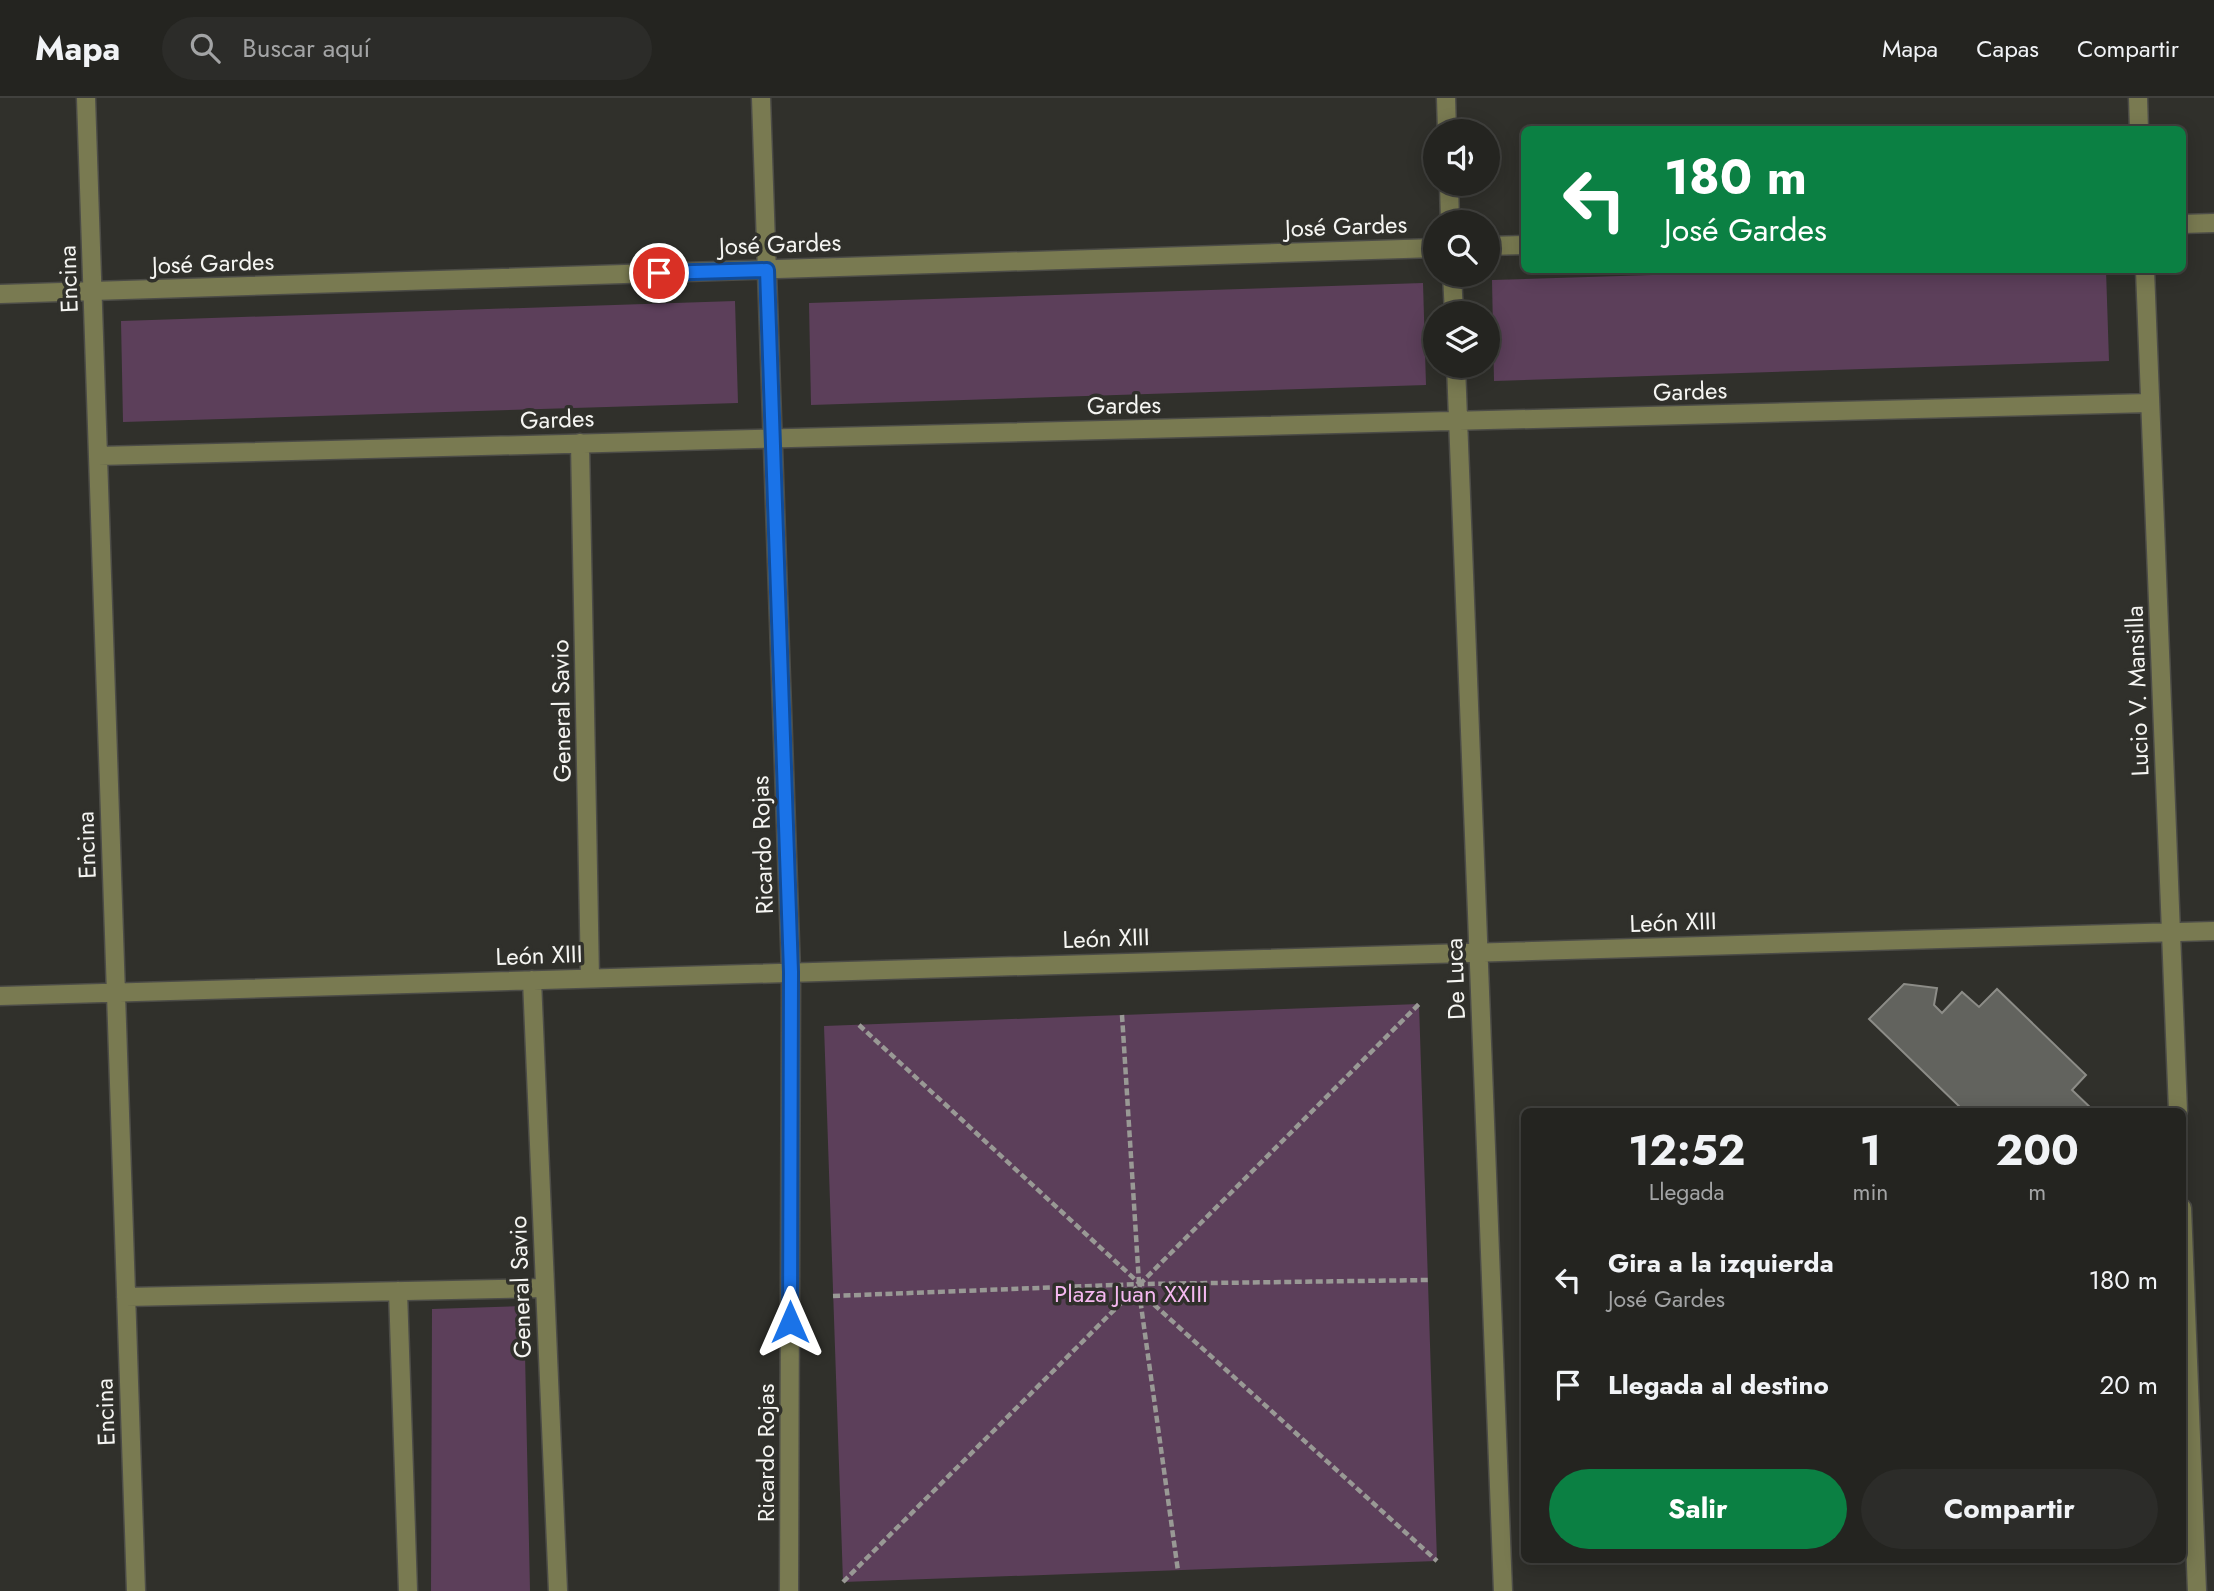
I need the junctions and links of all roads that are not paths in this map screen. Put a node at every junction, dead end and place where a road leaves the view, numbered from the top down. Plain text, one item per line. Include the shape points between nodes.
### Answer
1 (86, 98) edge
2 (761, 98) edge
3 (1446, 98) edge
4 (2138, 98) edge
5 (1447, 119) edge
6 (2139, 126) edge
7 (2214, 223) edge
8 (2186, 224) edge
9 (1521, 245) edge
10 (1500, 246) edge
11 (1423, 248) edge
12 (767, 270) junction
13 (2145, 273) edge
14 (92, 291) junction
15 (0, 294) edge
16 (1456, 378) edge
17 (2150, 403) junction
18 (1458, 421) junction
19 (773, 438) junction
20 (580, 443) junction
21 (98, 456) junction
22 (2214, 931) edge
23 (2171, 932) junction
24 (1478, 952) junction
25 (791, 972) junction
26 (590, 978) junction
27 (532, 980) junction
28 (116, 992) junction
29 (0, 996) edge
30 (2178, 1108) edge
31 (545, 1288) junction
32 (398, 1291) junction
33 (126, 1297) junction
34 (2186, 1310) edge
35 (135, 1591) edge
36 (408, 1591) edge
37 (558, 1591) edge
38 (789, 1591) edge
39 (1503, 1591) edge
40 (2197, 1591) edge

1 - 14 street, Encina
2 - 12 street, Ricardo Rojas
3 - 5 street
4 - 6 street
7 - 8 street
9 - 10 street
11 - 12 street, José Gardes
12 - 14 street, José Gardes
12 - 19 street, Ricardo Rojas
13 - 17 street, Lucio V. Mansilla
14 - 15 street, José Gardes
14 - 21 street, Encina
16 - 18 street, De Luca
17 - 18 street, Gardes
17 - 23 street, Lucio V. Mansilla
18 - 19 street, Gardes
18 - 24 street, De Luca
19 - 20 street, Gardes
19 - 25 street, Ricardo Rojas
20 - 21 street, Gardes
20 - 26 street, General Savio
21 - 28 street, Encina
22 - 23 street, León XIII
23 - 24 street, León XIII
23 - 30 street, Lucio V. Mansilla
24 - 25 street, León XIII
24 - 39 street, De Luca
25 - 26 street, León XIII
25 - 38 street, Ricardo Rojas
26 - 27 street, León XIII
27 - 28 street, León XIII
27 - 31 street, General Savio
28 - 29 street, León XIII
28 - 33 street, Encina
31 - 32 street
31 - 37 street, General Savio
32 - 33 street
32 - 36 street
33 - 35 street, Encina
34 - 40 street

